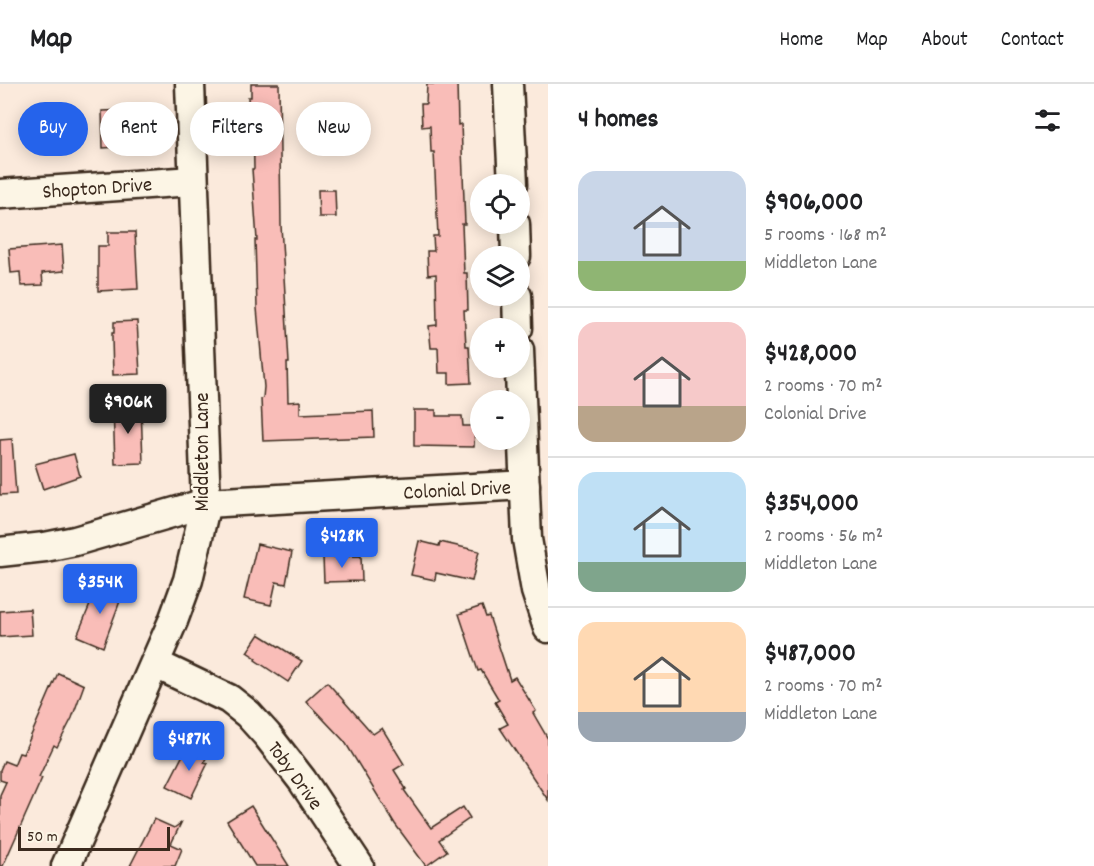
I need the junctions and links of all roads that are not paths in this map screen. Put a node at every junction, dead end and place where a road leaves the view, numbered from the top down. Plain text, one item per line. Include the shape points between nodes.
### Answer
1 (190, 84) edge
2 (508, 84) edge
3 (512, 174) edge
4 (193, 181) junction
5 (0, 194) edge
6 (520, 378) edge
7 (525, 485) junction
8 (206, 503) junction
9 (0, 552) edge
10 (548, 628) edge
11 (156, 664) junction
12 (66, 866) edge
13 (359, 866) edge

1 - 4 street, Middleton Lane
2 - 3 street
4 - 5 street, Shopton Drive
4 - 8 street, Middleton Lane
6 - 7 street
7 - 8 street, Colonial Drive
7 - 10 street via 527,539 536,591
8 - 9 street, Colonial Drive via 93,537
8 - 11 street, Middleton Lane via 188,580
11 - 12 street, Middleton Lane
11 - 13 street, Toby Drive via 229,699 248,714 302,780

